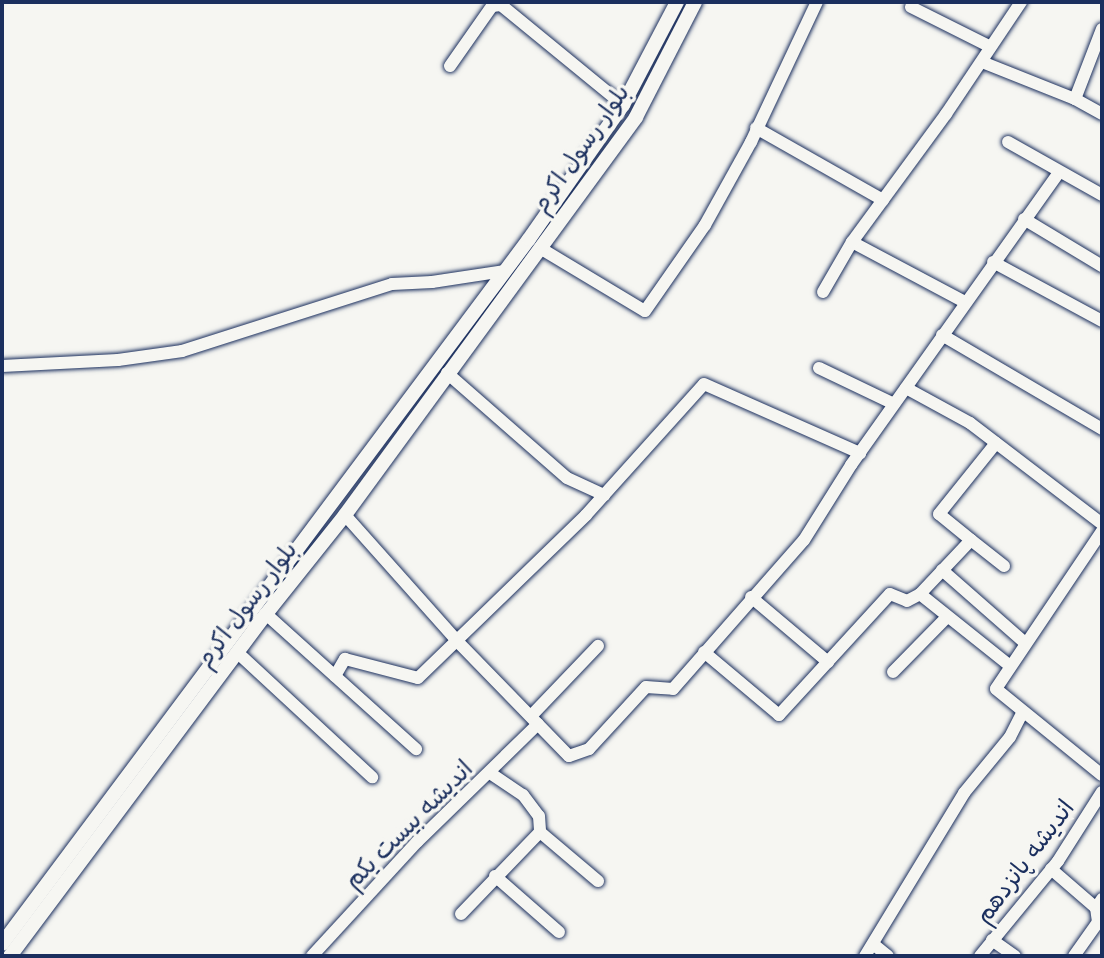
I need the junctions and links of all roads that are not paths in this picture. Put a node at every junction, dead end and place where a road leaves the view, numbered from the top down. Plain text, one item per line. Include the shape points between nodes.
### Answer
1 (677, 2) edge
2 (695, 2) edge
3 (817, 2) edge
4 (1021, 2) edge
5 (911, 7) dead end
6 (1102, 29) edge
7 (991, 47) junction
8 (982, 62) junction
9 (450, 66) dead end
10 (1075, 99) junction
11 (622, 105) junction
12 (1102, 114) edge
13 (756, 128) junction
14 (1008, 142) dead end
15 (1059, 172) junction
16 (1102, 195) edge
17 (883, 200) junction
18 (1024, 219) junction
19 (852, 242) junction
20 (540, 248) junction
21 (993, 262) junction
22 (1102, 266) edge
23 (505, 271) junction
24 (518, 280) junction
25 (824, 292) dead end
26 (965, 302) junction
27 (1102, 321) edge
28 (942, 335) junction
29 (2, 366) edge
30 (819, 368) dead end
31 (447, 373) junction
32 (906, 388) junction
33 (894, 404) junction
34 (1102, 429) edge
35 (996, 443) junction
36 (860, 453) junction
37 (604, 495) junction
38 (345, 515) junction
39 (1102, 524) edge
40 (1102, 531) edge
41 (971, 540) junction
42 (1004, 566) dead end
43 (942, 570) junction
44 (920, 594) junction
45 (751, 597) junction
46 (266, 614) junction
47 (947, 617) junction
48 (458, 642) junction
49 (1025, 643) junction
50 (597, 646) dead end
51 (704, 652) junction
52 (238, 653) junction
53 (828, 662) junction
54 (1009, 665) junction
55 (892, 672) dead end
56 (335, 676) junction
57 (1023, 712) junction
58 (535, 720) junction
59 (416, 749) dead end
60 (491, 773) junction
61 (1102, 775) edge
62 (372, 777) dead end
63 (1102, 792) edge
64 (540, 832) junction
65 (1051, 869) junction
66 (495, 876) junction
67 (598, 881) dead end
68 (1099, 904) edge
69 (461, 914) dead end
70 (559, 932) dead end
71 (992, 940) junction
72 (2, 944) edge
73 (873, 944) junction
74 (10, 956) edge
75 (312, 956) edge
76 (865, 956) edge
77 (888, 956) edge
78 (980, 956) edge
79 (1015, 956) edge
80 (1074, 956) edge

1 - 11 main road, بلوار رسول اکرم
2 - 20 main road, بلوار رسول اکرم via 636,117
3 - 13 street
4 - 7 street
5 - 7 street
6 - 10 street
7 - 8 street
8 - 10 street
8 - 17 street
9 - 11 street via 492,6 501,5
10 - 12 street
11 - 23 main road, بلوار رسول اکرم
13 - 17 street
13 - 20 street via 705,225 645,311
14 - 15 street
15 - 16 street
15 - 18 street
17 - 19 street
18 - 21 street
18 - 22 street
19 - 25 street
19 - 26 street
20 - 24 main road, بلوار رسول اکرم
21 - 26 street
21 - 27 street
23 - 24 main road
23 - 29 street via 391,284 182,352
23 - 72 main road, بلوار رسول اکرم
24 - 31 main road, بلوار رسول اکرم
26 - 28 street
28 - 32 street
28 - 34 street
30 - 33 street
31 - 37 street via 567,478
31 - 38 main road, بلوار رسول اکرم
32 - 33 street
32 - 35 street via 970,423
33 - 36 street
35 - 39 street
35 - 41 street via 939,514
36 - 37 street via 704,384
36 - 45 street via 804,540
37 - 48 street
38 - 46 main road, بلوار رسول اکرم
38 - 48 street
40 - 49 street
41 - 42 street
41 - 43 street
43 - 44 street
43 - 49 street
44 - 47 street
44 - 53 street via 907,601 890,594
45 - 51 street
45 - 53 street
46 - 52 main road, بلوار رسول اکرم
46 - 56 street
47 - 54 street
47 - 55 street
48 - 56 street via 418,678 345,659
48 - 58 street
49 - 54 street
50 - 58 street, اندیشه بیست یکم
51 - 53 street via 779,715
51 - 58 street via 673,689 646,687 589,749 569,756
52 - 62 street
52 - 74 main road, بلوار رسول اکرم
54 - 57 street via 996,689
56 - 59 street
57 - 61 street
57 - 73 street via 1010,737 964,793
58 - 60 street, اندیشه بیست یکم
60 - 64 street via 523,795 539,816
60 - 75 street, اندیشه بیست یکم via 417,842
63 - 65 street, اندیشه پانزدهم
64 - 66 street
64 - 67 street
65 - 68 street
65 - 71 street, اندیشه پانزدهم
66 - 69 street
66 - 70 street
68 - 80 street via 1098,922
71 - 78 street, اندیشه پانزدهم
71 - 79 street
73 - 76 street
73 - 77 street

